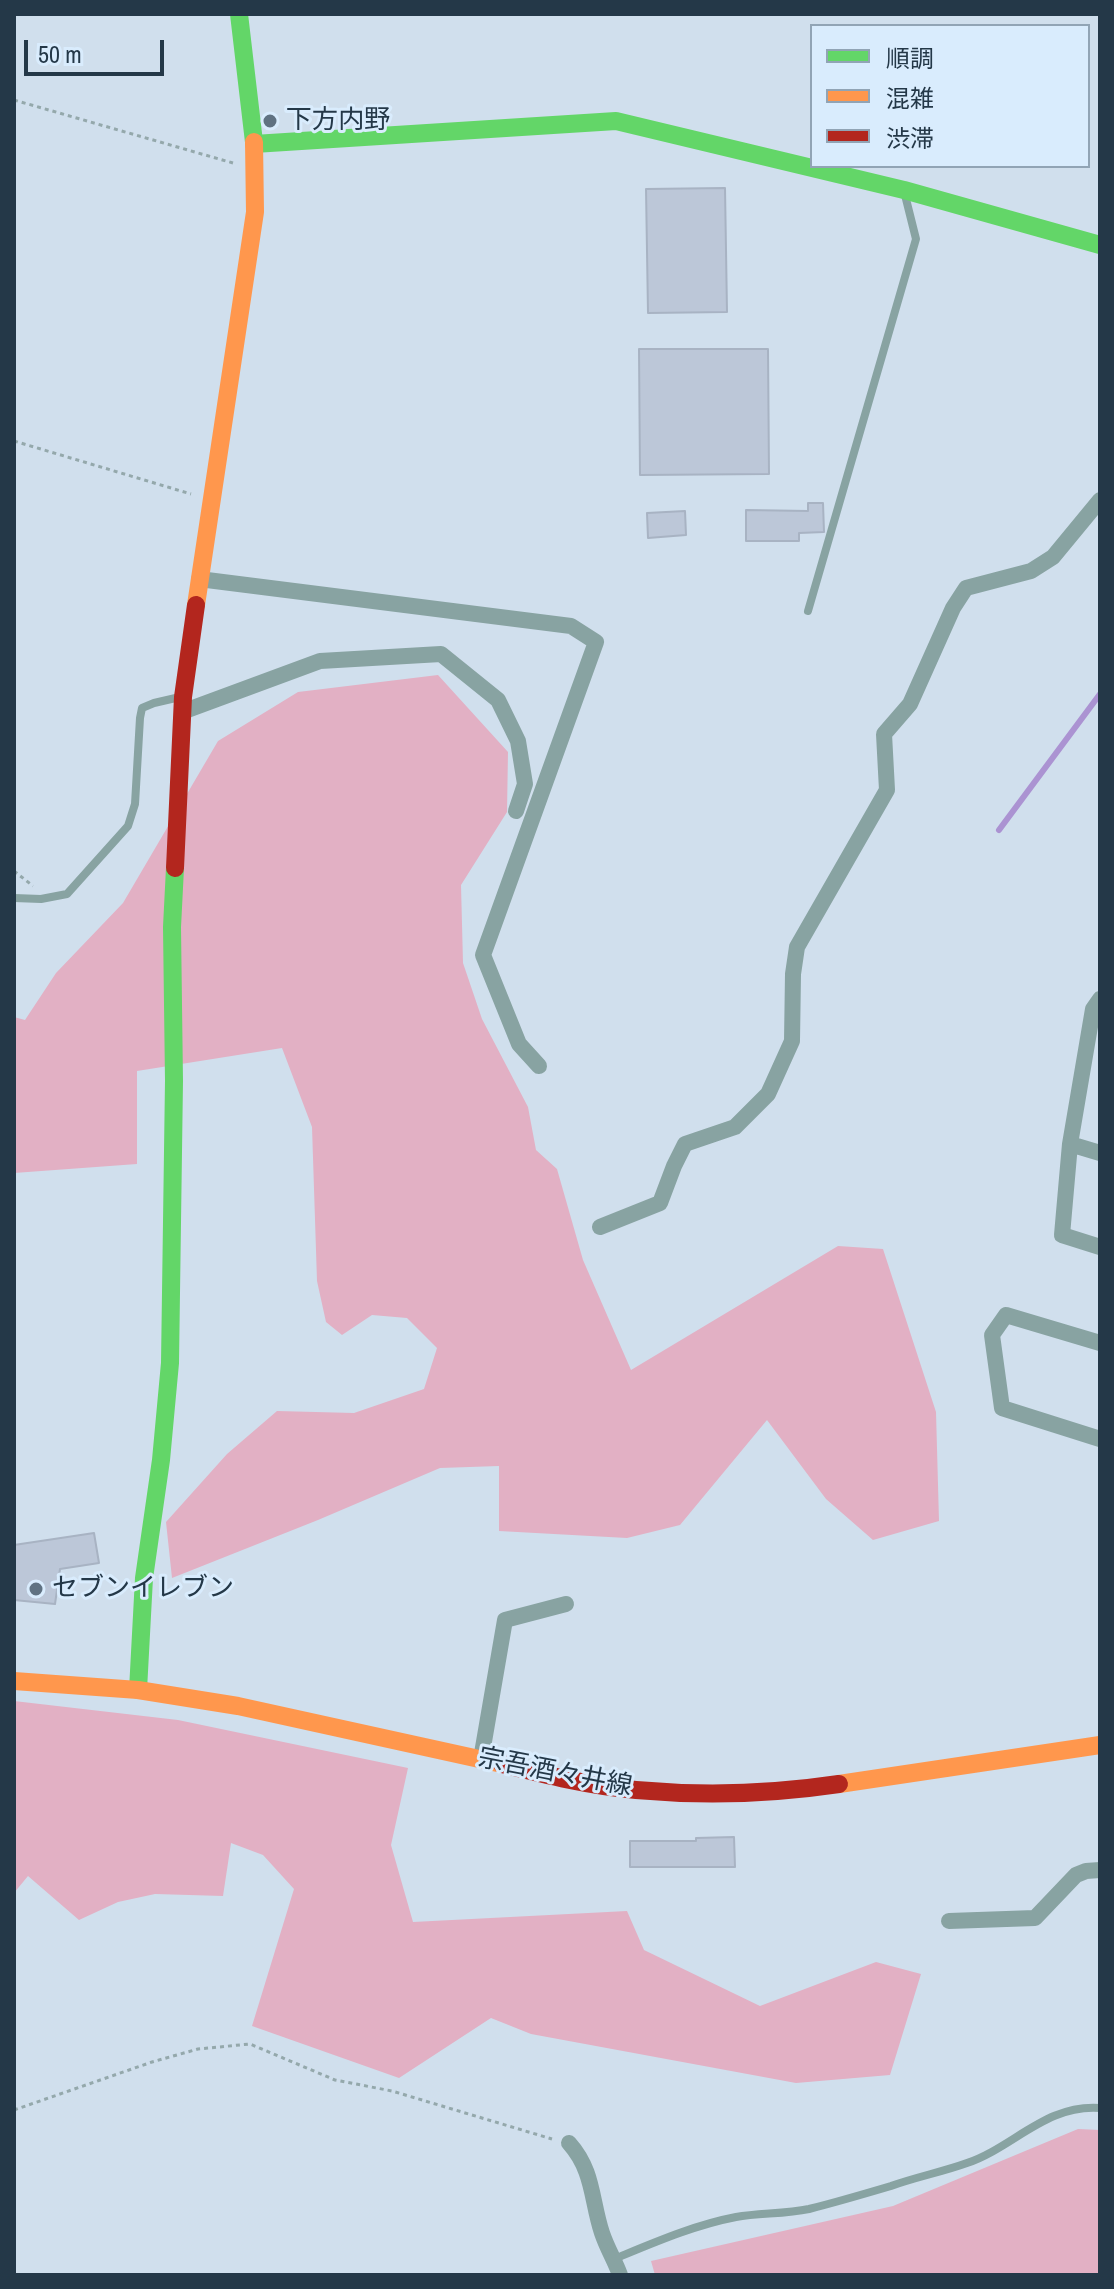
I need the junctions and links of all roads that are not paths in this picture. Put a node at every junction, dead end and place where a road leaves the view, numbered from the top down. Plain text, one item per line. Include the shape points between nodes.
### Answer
1 (239, 14) edge
2 (254, 144) junction
3 (810, 167) edge
4 (812, 168) edge
5 (904, 190) junction
6 (1100, 245) edge
7 (1100, 500) edge
8 (199, 579) junction
9 (808, 611) dead end
10 (182, 704) junction
11 (516, 811) dead end
12 (14, 898) edge
13 (1100, 999) edge
14 (1093, 1056) edge
15 (539, 1066) dead end
16 (1070, 1144) junction
17 (1100, 1153) edge
18 (600, 1227) dead end
19 (1100, 1247) edge
20 (1100, 1343) edge
21 (1100, 1439) edge
22 (566, 1604) dead end
23 (14, 1681) edge
24 (138, 1690) junction
25 (1100, 1745) edge
26 (481, 1759) junction
27 (1100, 1870) edge
28 (949, 1921) dead end
29 (1100, 2108) edge
30 (569, 2143) road end
31 (617, 2267) edge

1 - 2 street
2 - 3 street via 616,121
2 - 8 street via 255,212
4 - 5 street
5 - 6 street
5 - 9 lane via 916,239
7 - 18 street via 1053,557 1031,571 966,588 953,608 910,704 884,734 887,790 797,947 792,1041 768,1094 735,1127 685,1144 660,1203
8 - 10 street
8 - 15 street via 571,626 596,642 483,955 519,1044
10 - 11 street via 320,661 441,654 498,700 518,741 525,784
10 - 12 lane via 142,708 135,804 128,826 67,894
10 - 24 street via 172,927 170,1363 144,1578
13 - 14 street via 1093,1009
14 - 16 street
16 - 17 street
16 - 19 street via 1062,1235
20 - 21 street via 1006,1315 992,1335 1002,1408
22 - 26 street via 505,1620
23 - 24 street, 宗吾酒々井線
24 - 26 street, 宗吾酒々井線 via 238,1706
25 - 26 street, 宗吾酒々井線 via 767,1792 633,1790
27 - 28 street via 1076,1875 1035,1918
29 - 31 lane via 1063,2112 1036,2123 988,2156 870,2194 806,2209 735,2217 656,2242
30 - 31 street via 591,2181 602,2234

